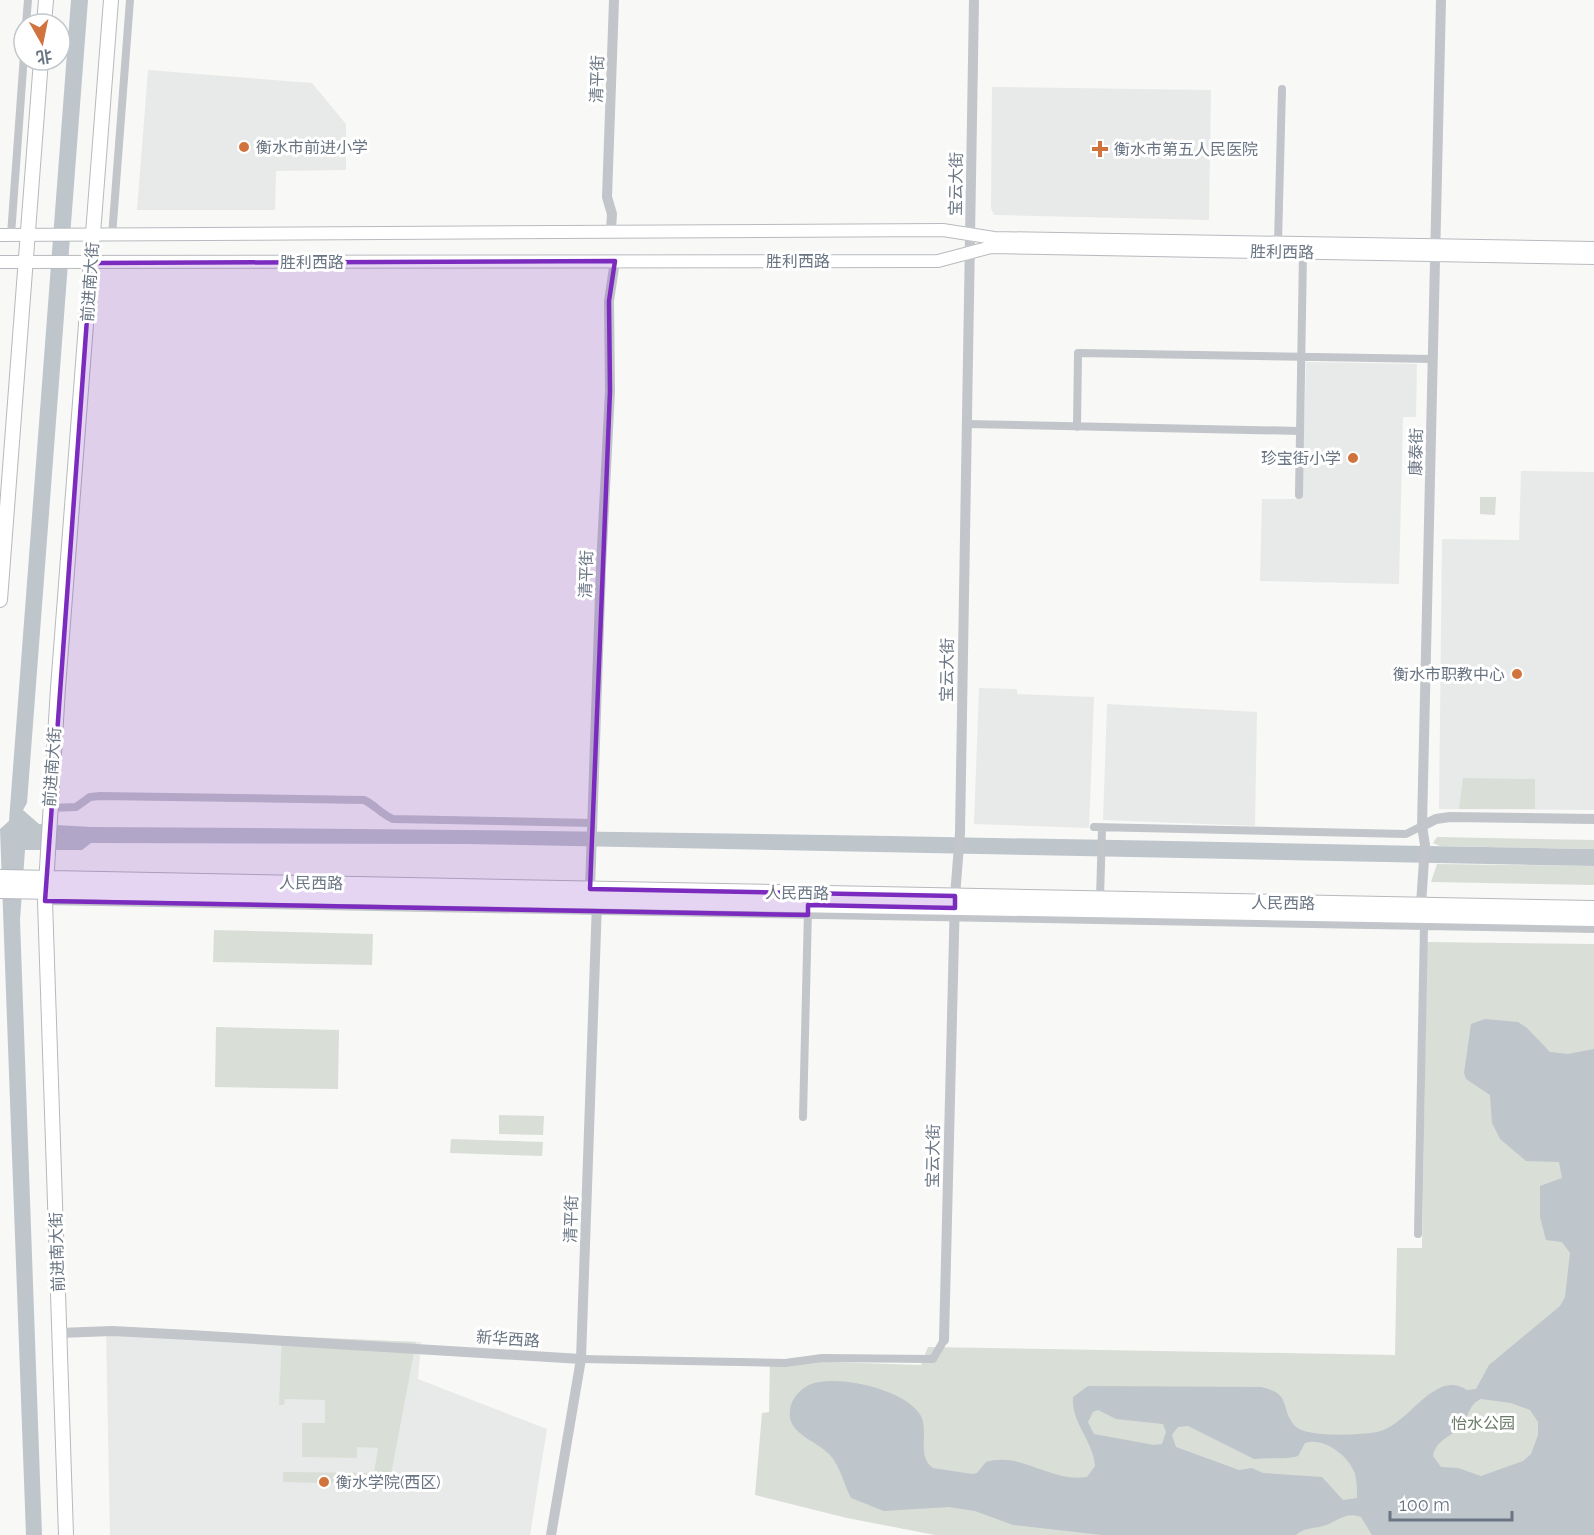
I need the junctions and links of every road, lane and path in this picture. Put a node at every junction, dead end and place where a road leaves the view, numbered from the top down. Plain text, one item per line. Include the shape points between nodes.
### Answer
1 (111, 0) edge
2 (130, 0) edge
3 (614, 0) edge
4 (974, 0) edge
5 (1442, 0) edge
6 (22, 72) edge
7 (40, 72) edge
8 (1282, 89) dead end
9 (611, 230) junction
10 (970, 234) junction
11 (5, 235) edge
12 (28, 236) junction
13 (86, 236) junction
14 (112, 236) junction
15 (1278, 242) junction
16 (1594, 248) edge
17 (1436, 250) junction
18 (969, 252) junction
19 (1303, 253) junction
20 (1594, 258) edge
21 (615, 261) junction
22 (0, 262) edge
23 (26, 262) junction
24 (85, 262) junction
25 (1301, 357) junction
26 (1433, 359) junction
27 (966, 424) junction
28 (1077, 427) junction
29 (1300, 431) junction
30 (1299, 495) dead end
31 (0, 600) edge
32 (49, 810) junction
33 (1594, 819) edge
34 (593, 825) junction
35 (1422, 826) junction
36 (0, 878) edge
37 (42, 888) junction
38 (0, 891) edge
39 (1100, 899) junction
40 (595, 901) junction
41 (1420, 905) junction
42 (955, 907) junction
43 (1594, 908) edge
44 (808, 910) junction
45 (1594, 920) edge
46 (1424, 926) junction
47 (1594, 929) edge
48 (802, 1117) dead end
49 (1418, 1234) dead end
50 (59, 1333) junction
51 (944, 1340) joint
52 (581, 1359) junction
53 (66, 1535) edge
54 (551, 1535) edge

1 - 13 main road, 前进南大街
2 - 14 street
3 - 9 street, 清平街 via 608,197
4 - 10 street, 宝云大街
5 - 17 street, 康泰街
6 - 11 street
7 - 12 main road
8 - 15 street
9 - 10 main road, 胜利西路 via 943,230
9 - 14 main road, 胜利西路
10 - 15 main road, 胜利西路 via 994,238
10 - 18 street, 宝云大街
11 - 12 main road, 胜利西路
12 - 13 main road, 胜利西路
12 - 23 main road
13 - 14 main road, 胜利西路
13 - 24 main road, 前进南大街
15 - 17 main road, 胜利西路
16 - 17 main road, 胜利西路
17 - 19 main road, 胜利西路
17 - 20 main road, 胜利西路
17 - 26 street, 康泰街
18 - 19 main road, 胜利西路 via 991,247
18 - 21 main road, 胜利西路 via 938,261
18 - 27 street, 宝云大街
19 - 25 street
21 - 24 main road, 胜利西路
21 - 34 street, 清平街 via 609,301 610,392 600,567
22 - 23 main road, 胜利西路
23 - 24 main road, 胜利西路
23 - 31 main road
24 - 32 main road, 前进南大街
25 - 26 street
25 - 28 street via 1078,353
25 - 29 street
26 - 35 street, 康泰街
27 - 28 street
27 - 42 street, 宝云大街 via 960,833
28 - 29 street
29 - 30 street
32 - 34 street via 76,807 90,797 100,796 364,800 393,819
32 - 37 main road, 前进南大街
33 - 35 street via 1450,817
34 - 40 street, 清平街
35 - 39 street via 1406,834 1099,830
35 - 41 street, 康泰街 via 1425,845
36 - 37 main road, 人民西路
37 - 38 main road, 人民西路
37 - 40 main road, 人民西路
37 - 50 main road, 前进南大街
39 - 41 main road, 人民西路
39 - 42 main road, 人民西路
40 - 42 main road, 人民西路
40 - 44 main road, 人民西路
40 - 52 street, 清平街
41 - 43 main road, 人民西路
42 - 44 main road, 人民西路
42 - 45 main road, 人民西路
42 - 46 street
42 - 51 street, 宝云大街
44 - 48 street
46 - 47 street
46 - 49 street
50 - 52 street, 新华西路 via 112,1331
50 - 53 main road, 前进南大街
51 - 52 street, 新华西路 via 933,1359 822,1358 785,1363
52 - 54 street, 清平街

